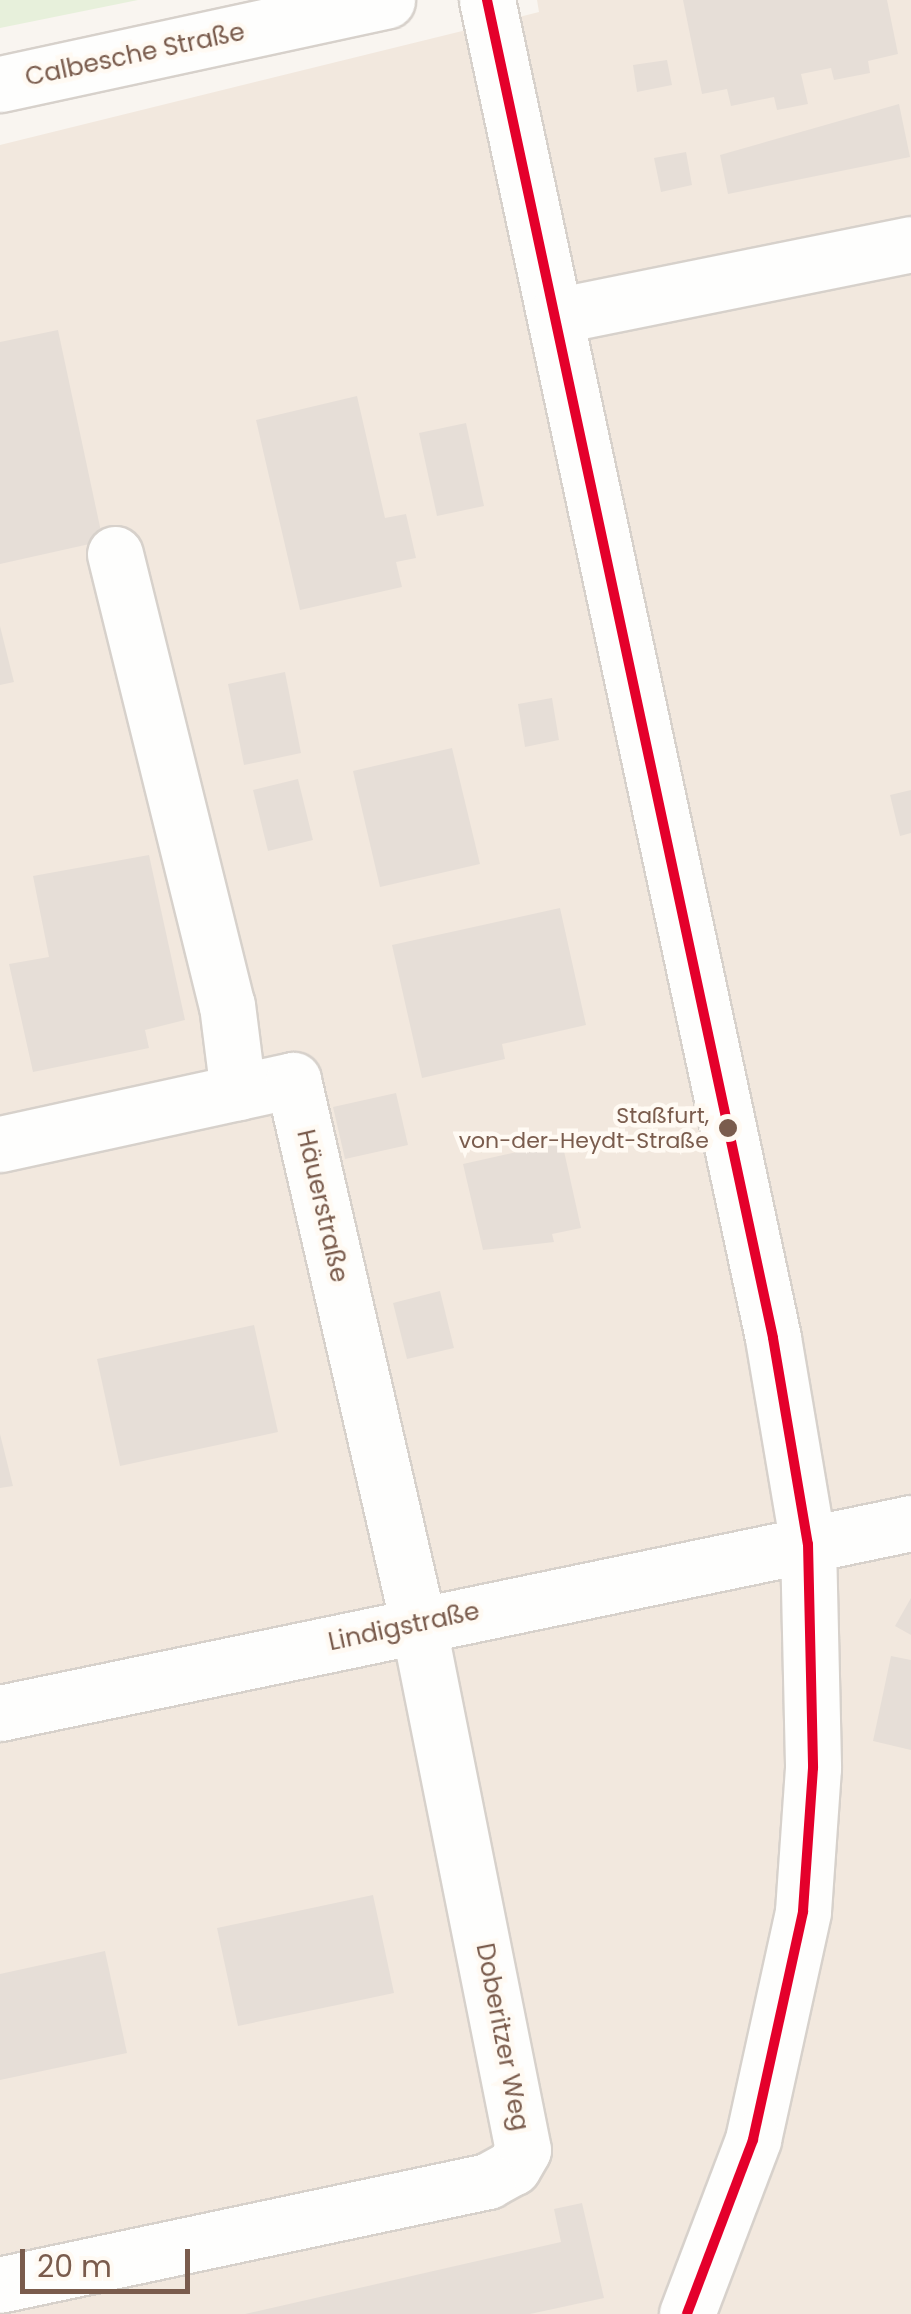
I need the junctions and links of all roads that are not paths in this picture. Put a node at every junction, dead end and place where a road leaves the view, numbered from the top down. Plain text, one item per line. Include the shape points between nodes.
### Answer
1 (388, 0) edge
2 (488, 0) edge
3 (0, 84) edge
4 (911, 244) edge
5 (555, 316) junction
6 (115, 554) dead end
7 (238, 1092) junction
8 (0, 1144) edge
9 (911, 1522) edge
10 (808, 1544) junction
11 (418, 1624) junction
12 (0, 1713) edge
13 (0, 2285) edge
14 (687, 2314) edge

1 - 3 street, Calbesche Straße
2 - 5 street
4 - 5 street
5 - 10 street via 776,1356
6 - 7 street via 223,988
7 - 8 street, Häuerstraße
7 - 11 street, Häuerstraße via 293,1080
9 - 10 street, Lindigstraße
10 - 11 street, Lindigstraße
10 - 14 street via 814,1768 803,1912 753,2140
11 - 12 street, Lindigstraße
11 - 13 street, Doberitzer Weg via 522,2130 513,2167 488,2181

